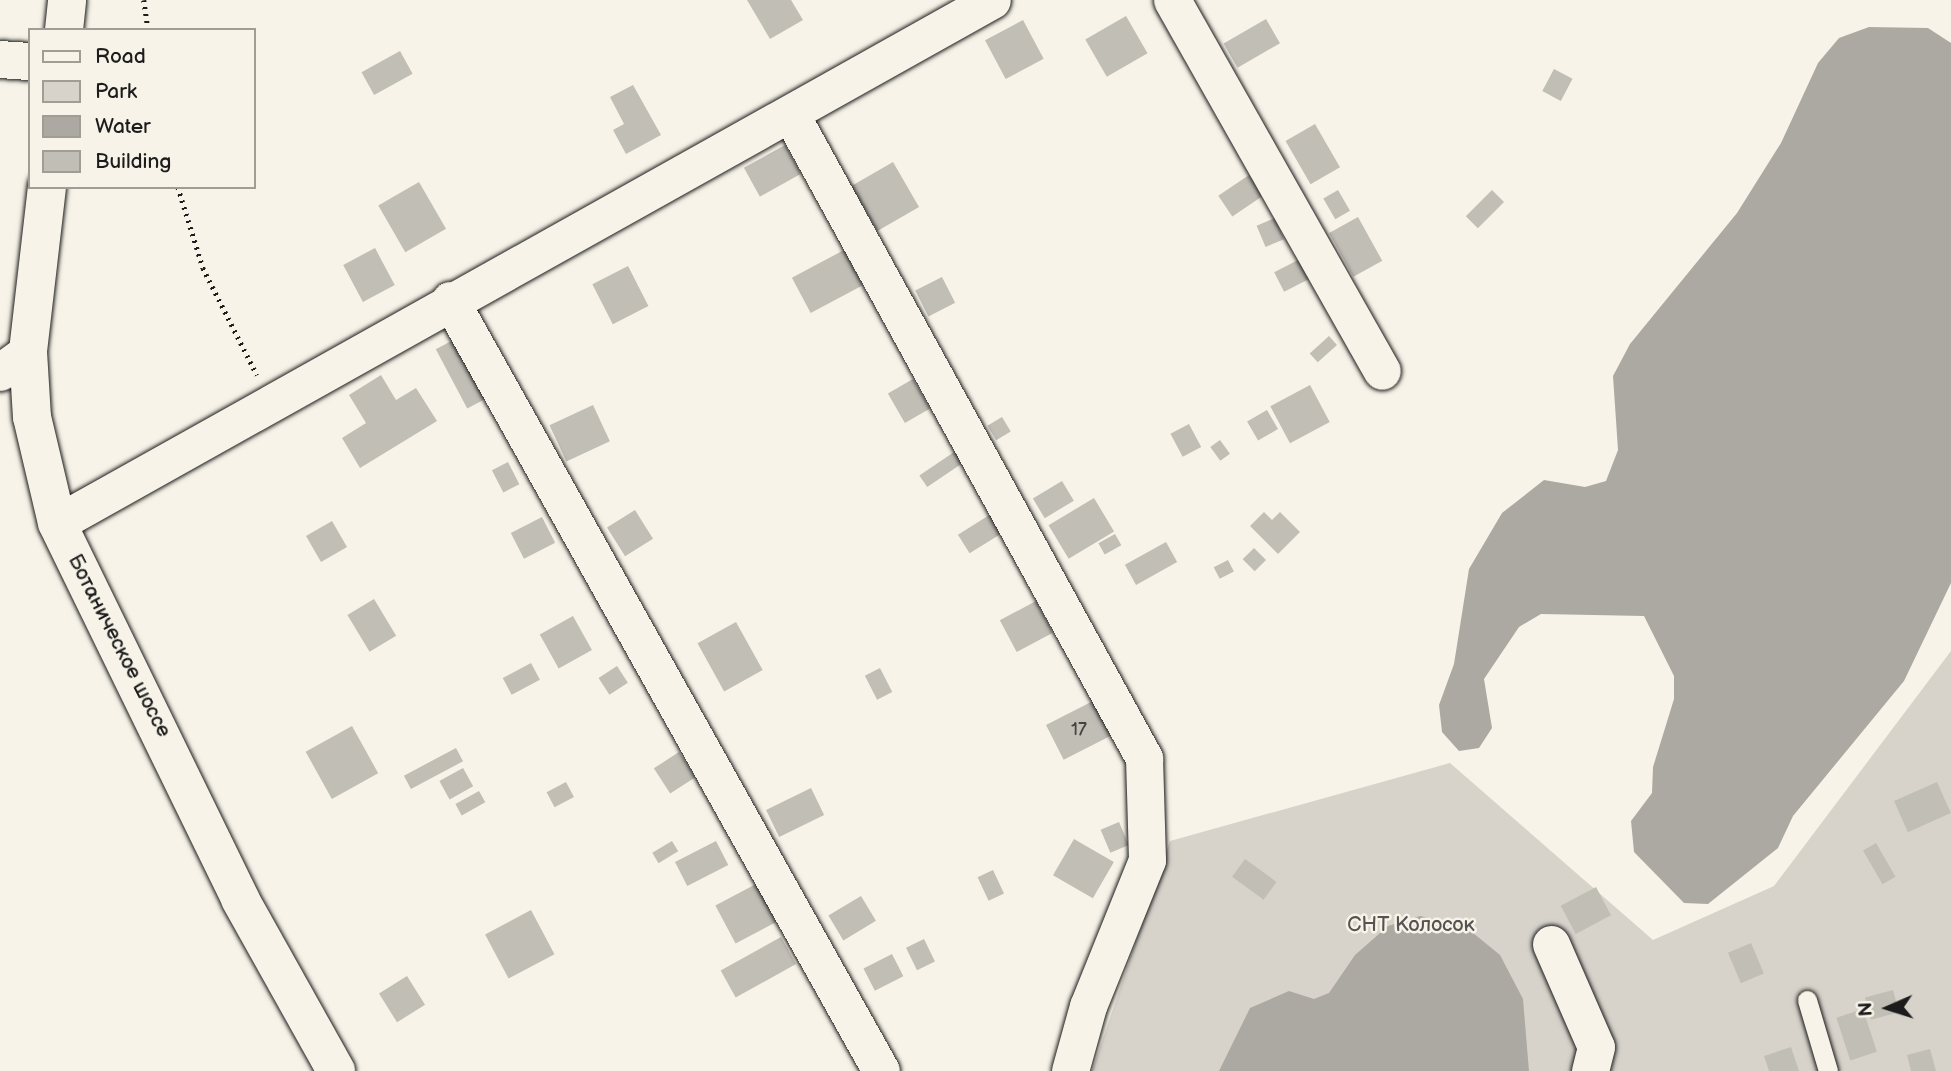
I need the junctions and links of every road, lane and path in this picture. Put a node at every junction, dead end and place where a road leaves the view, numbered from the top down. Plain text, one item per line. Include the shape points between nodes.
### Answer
1 (67, 0) edge
2 (144, 0) edge
3 (992, 0) edge
4 (1172, 0) edge
5 (64, 28) edge
6 (148, 28) edge
7 (0, 59) edge
8 (28, 61) edge
9 (791, 115) junction
10 (47, 189) edge
11 (179, 189) edge
12 (450, 300) junction
13 (14, 362) edge
14 (1382, 371) dead end
15 (294, 394) junction
16 (57, 523) junction
17 (1551, 944) dead end
18 (1808, 1000) dead end
19 (336, 1071) edge
20 (881, 1071) edge
21 (1070, 1071) edge
22 (1590, 1071) edge
23 (1828, 1071) edge

1 - 5 street
2 - 6 path
3 - 9 street
4 - 14 street
7 - 8 street
9 - 12 street
9 - 21 street via 1144,758 1147,860 1088,1006
10 - 13 street, Ботаническое шоссе
11 - 15 path via 202,268 249,366 267,386
12 - 15 street
12 - 20 street
13 - 16 street, Ботаническое шоссе via 33,417
15 - 16 street
16 - 19 street, Ботаническое шоссе via 240,899
17 - 22 street via 1596,1047
18 - 23 lane

